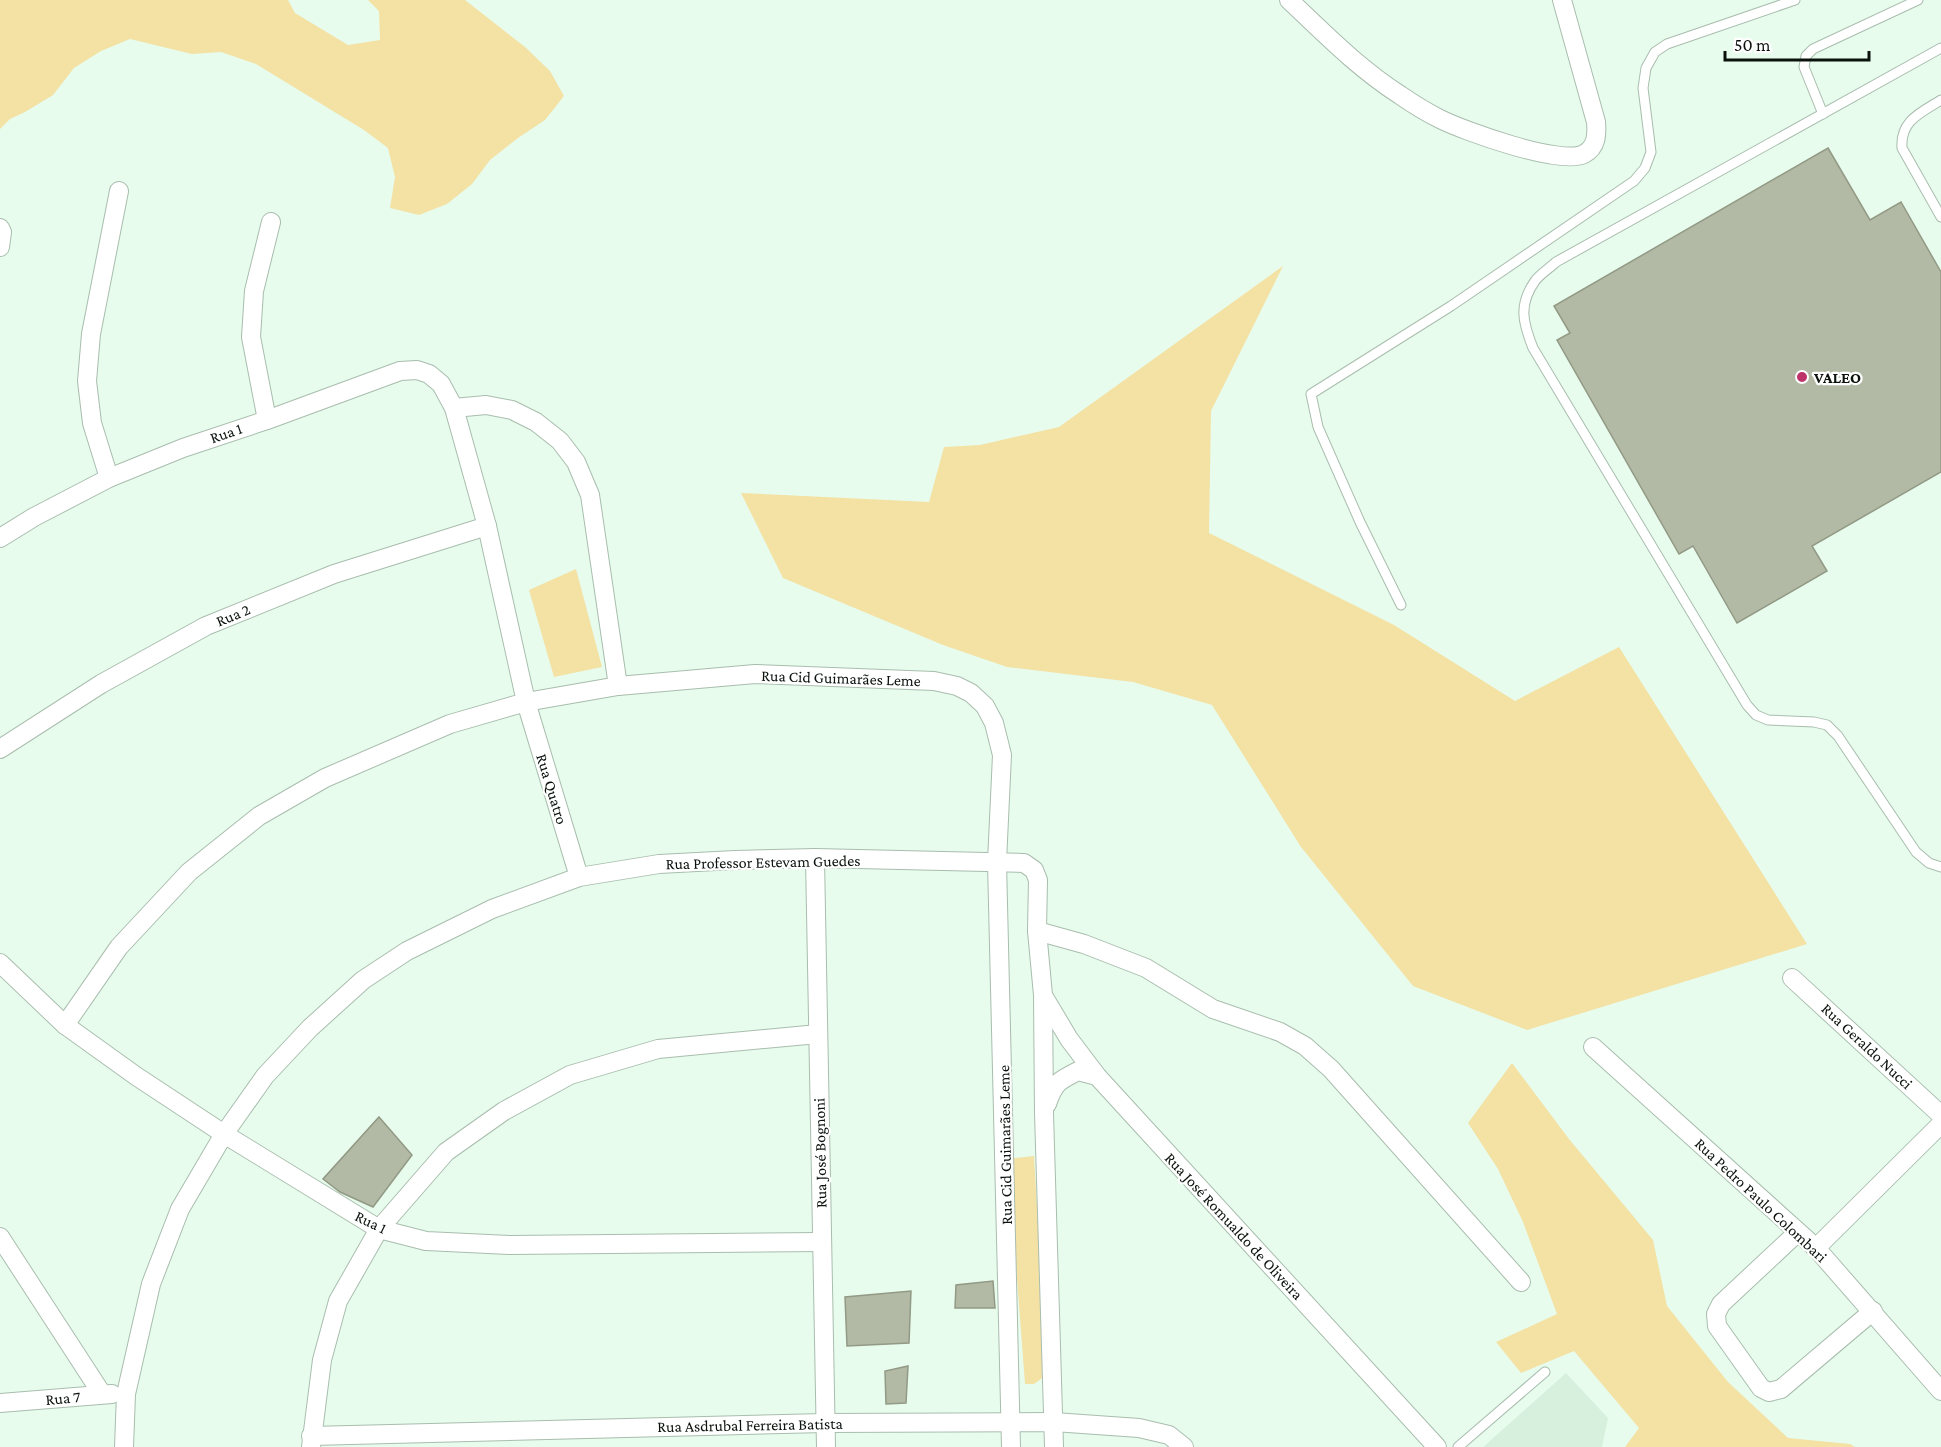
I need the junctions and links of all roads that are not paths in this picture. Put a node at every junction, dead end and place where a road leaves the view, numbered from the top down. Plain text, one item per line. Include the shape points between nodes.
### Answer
1 (1289, 0) edge
2 (1562, 0) edge
3 (1795, 0) edge
4 (1918, 0) edge
5 (1941, 48) edge
6 (1941, 100) edge
7 (1823, 114) junction
8 (119, 191) dead end
9 (1941, 217) edge
10 (271, 222) dead end
11 (0, 228) edge
12 (0, 247) edge
13 (453, 404) junction
14 (267, 420) junction
15 (109, 478) junction
16 (487, 526) junction
17 (0, 538) edge
18 (1401, 605) dead end
19 (618, 686) junction
20 (526, 702) junction
21 (0, 749) edge
22 (815, 858) junction
23 (997, 862) junction
24 (1941, 867) edge
25 (579, 877) junction
26 (1037, 932) junction
27 (0, 963) edge
28 (1792, 978) dead end
29 (1043, 995) junction
30 (65, 1025) junction
31 (818, 1034) junction
32 (1593, 1047) dead end
33 (1097, 1076) junction
34 (1044, 1113) junction
35 (1941, 1115) edge
36 (1941, 1124) edge
37 (224, 1134) junction
38 (379, 1229) junction
39 (1798, 1232) junction
40 (0, 1237) edge
41 (822, 1242) junction
42 (1816, 1248) junction
43 (1521, 1282) dead end
44 (1873, 1311) junction
45 (1545, 1372) dead end
46 (1941, 1391) edge
47 (102, 1394) junction
48 (126, 1394) junction
49 (0, 1403) edge
50 (1011, 1422) junction
51 (1054, 1422) junction
52 (825, 1423) junction
53 (311, 1441) edge
54 (124, 1447) edge
55 (826, 1447) edge
56 (1011, 1447) edge
57 (1054, 1447) edge
58 (1184, 1447) edge
59 (1437, 1447) edge
60 (1458, 1447) edge

1 - 2 street via 1356,64 1440,119 1484,137 1571,157 1584,154 1597,135
3 - 18 lane via 1667,44 1655,52 1646,68 1643,88 1651,152 1634,181 1442,312 1311,394 1318,427
4 - 7 lane via 1813,49 1806,56 1804,67
5 - 7 lane
6 - 9 lane via 1912,119 1901,138 1902,148
7 - 24 lane via 1556,262 1535,280 1524,305 1524,327 1747,705 1768,720 1827,725 1916,852
8 - 15 street via 91,334 87,381 92,423
10 - 14 street via 254,291 251,337
11 - 12 street
13 - 14 street, Rua 1 via 441,384 429,374 400,371
13 - 16 street, Rua Quatro
13 - 19 street via 512,410 560,441 576,462 590,495
14 - 15 street, Rua 1
15 - 17 street, Rua 1
16 - 20 street, Rua Quatro
16 - 21 street, Rua 2 via 334,574 206,626 101,684
19 - 20 street, Rua Cid Guimarães Leme
19 - 23 street, Rua Cid Guimarães Leme via 755,674 934,681 957,686 985,706 1002,755
20 - 25 street, Rua Quatro
20 - 30 street, Rua Cid Guimarães Leme via 450,724 325,778 259,816 181,880 119,947
22 - 23 street, Rua Professor Estevam Guedes
22 - 25 street, Rua Professor Estevam Guedes via 659,864
22 - 31 street, Rua José Bognoni
23 - 26 street, Rua Professor Estevam Guedes via 1024,863 1034,870 1038,880
23 - 50 street, Rua Cid Guimarães Leme
25 - 37 street, Rua Professor Estevam Guedes via 492,909 407,951 363,980 265,1076
26 - 29 street
26 - 43 street via 1084,944 1146,968 1213,1009 1280,1032 1305,1046 1331,1069
27 - 30 street, Rua 1
28 - 35 street, Rua Geraldo Nucci
29 - 33 street, Rua José Romualdo de Oliveira
29 - 34 street
30 - 37 street, Rua 1
31 - 38 street via 658,1049 570,1075 504,1111 446,1152
31 - 41 street, Rua José Bognoni
32 - 39 street, Rua Pedro Paulo Colombari
33 - 34 street via 1078,1071 1052,1087
33 - 59 street, Rua José Romualdo de Oliveira
34 - 51 street
36 - 42 street
37 - 38 street, Rua 1
37 - 48 street, Rua Professor Estevam Guedes via 180,1209 151,1284
38 - 41 street, Rua 1 via 426,1241 509,1245
38 - 53 street via 338,1302 322,1360
39 - 42 street, Rua Pedro Paulo Colombari
39 - 44 street via 1721,1304 1716,1314 1717,1326 1761,1388 1769,1392 1781,1389
40 - 47 street
41 - 52 street, Rua José Bognoni
42 - 44 street, Rua Pedro Paulo Colombari
44 - 46 street, Rua Pedro Paulo Colombari
45 - 60 lane
47 - 48 street, Rua 7
47 - 49 street, Rua 7
48 - 54 street, Rua Professor Estevam Guedes
50 - 51 street, Rua Asdrubal Ferreira Batista
50 - 52 street, Rua Asdrubal Ferreira Batista
50 - 56 street, Rua Cid Guimarães Leme
51 - 57 street
51 - 58 street, Rua Asdrubal Ferreira Batista via 1139,1428 1169,1435
52 - 53 street, Rua Asdrubal Ferreira Batista
52 - 55 street, Rua José Bognoni

